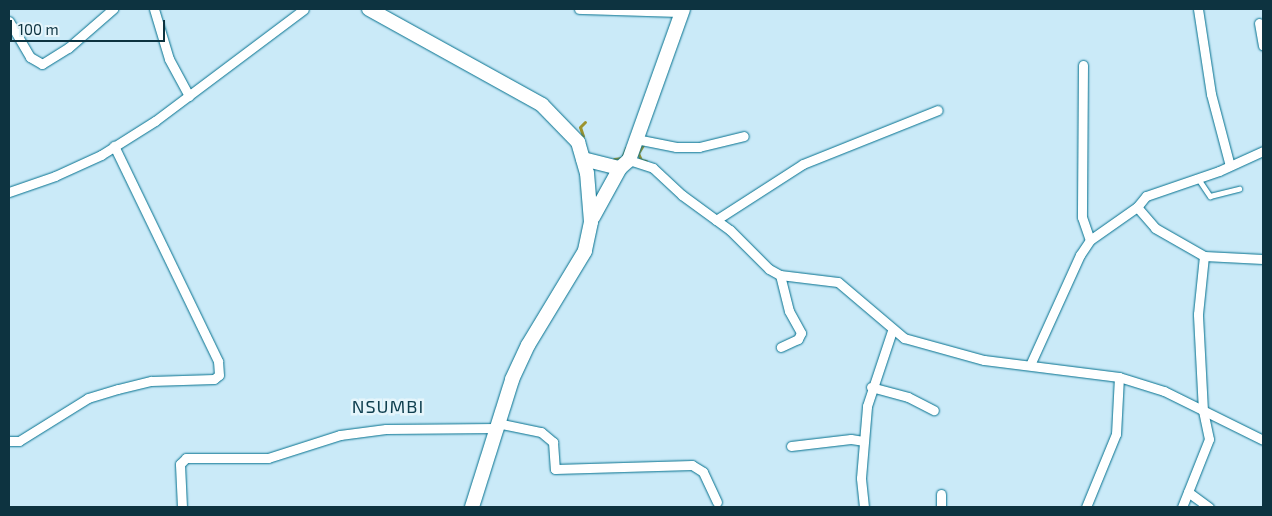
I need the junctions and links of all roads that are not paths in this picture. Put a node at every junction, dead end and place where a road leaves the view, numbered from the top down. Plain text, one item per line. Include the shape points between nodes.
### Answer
1 (113, 9) edge
2 (154, 9) edge
3 (304, 9) edge
4 (369, 9) edge
5 (578, 9) edge
6 (1198, 9) edge
7 (683, 10) edge
8 (9, 22) edge
9 (1259, 23) dead end
10 (1263, 46) edge
11 (1084, 65) dead end
12 (189, 96) junction
13 (938, 110) dead end
14 (744, 136) dead end
15 (636, 139) junction
16 (114, 146) junction
17 (1263, 151) edge
18 (583, 159) junction
19 (624, 164) junction
20 (1230, 166) junction
21 (1198, 178) junction
22 (1239, 189) dead end
23 (9, 192) edge
24 (1137, 207) junction
25 (716, 220) junction
26 (590, 222) junction
27 (1090, 240) junction
28 (1204, 256) junction
29 (1263, 259) edge
30 (780, 275) junction
31 (892, 330) junction
32 (781, 347) dead end
33 (1030, 365) junction
34 (1118, 378) junction
35 (871, 387) junction
36 (934, 410) dead end
37 (1203, 412) junction
38 (496, 426) junction
39 (1263, 440) edge
40 (9, 441) edge
41 (863, 441) junction
42 (791, 446) dead end
43 (1188, 492) junction
44 (941, 494) dead end
45 (717, 502) dead end
46 (182, 507) edge
47 (472, 507) edge
48 (864, 507) edge
49 (941, 507) edge
50 (1086, 507) edge
51 (1182, 507) edge
52 (1210, 507) edge

1 - 8 street via 68,48 42,64 30,56
2 - 12 street via 170,59
3 - 12 street
4 - 18 street via 542,105 571,133
5 - 7 street
6 - 20 street via 1211,94
7 - 15 street
9 - 10 street
11 - 27 street via 1082,217
12 - 16 street
13 - 25 street via 803,164
14 - 15 street via 699,147 676,147
15 - 19 street
16 - 23 street via 55,176
16 - 40 street via 218,362 219,375 214,379 151,381 88,398 20,441
17 - 20 street
18 - 19 street
18 - 26 street via 591,194
19 - 25 street via 653,168
19 - 26 street
20 - 21 street
21 - 22 lane via 1210,196
21 - 24 street via 1146,196
24 - 27 street
24 - 28 street via 1156,228
25 - 30 street via 769,269
26 - 38 street via 584,252 528,345
27 - 33 street via 1080,255
28 - 29 street
28 - 37 street via 1198,314
30 - 31 street via 838,282
30 - 32 street via 789,310 801,333 798,339
31 - 33 street via 904,338 984,360
31 - 35 street
33 - 34 street
34 - 37 street via 1164,391
34 - 50 street via 1116,434
35 - 36 street via 908,397
35 - 41 street
37 - 39 street
37 - 43 street via 1209,439
38 - 45 street via 541,432 553,442 555,469 692,465 703,472
38 - 46 street via 386,429 340,435 268,458 186,458 180,464
38 - 47 street
41 - 42 street via 851,439
41 - 48 street
43 - 51 street
43 - 52 street
44 - 49 street

